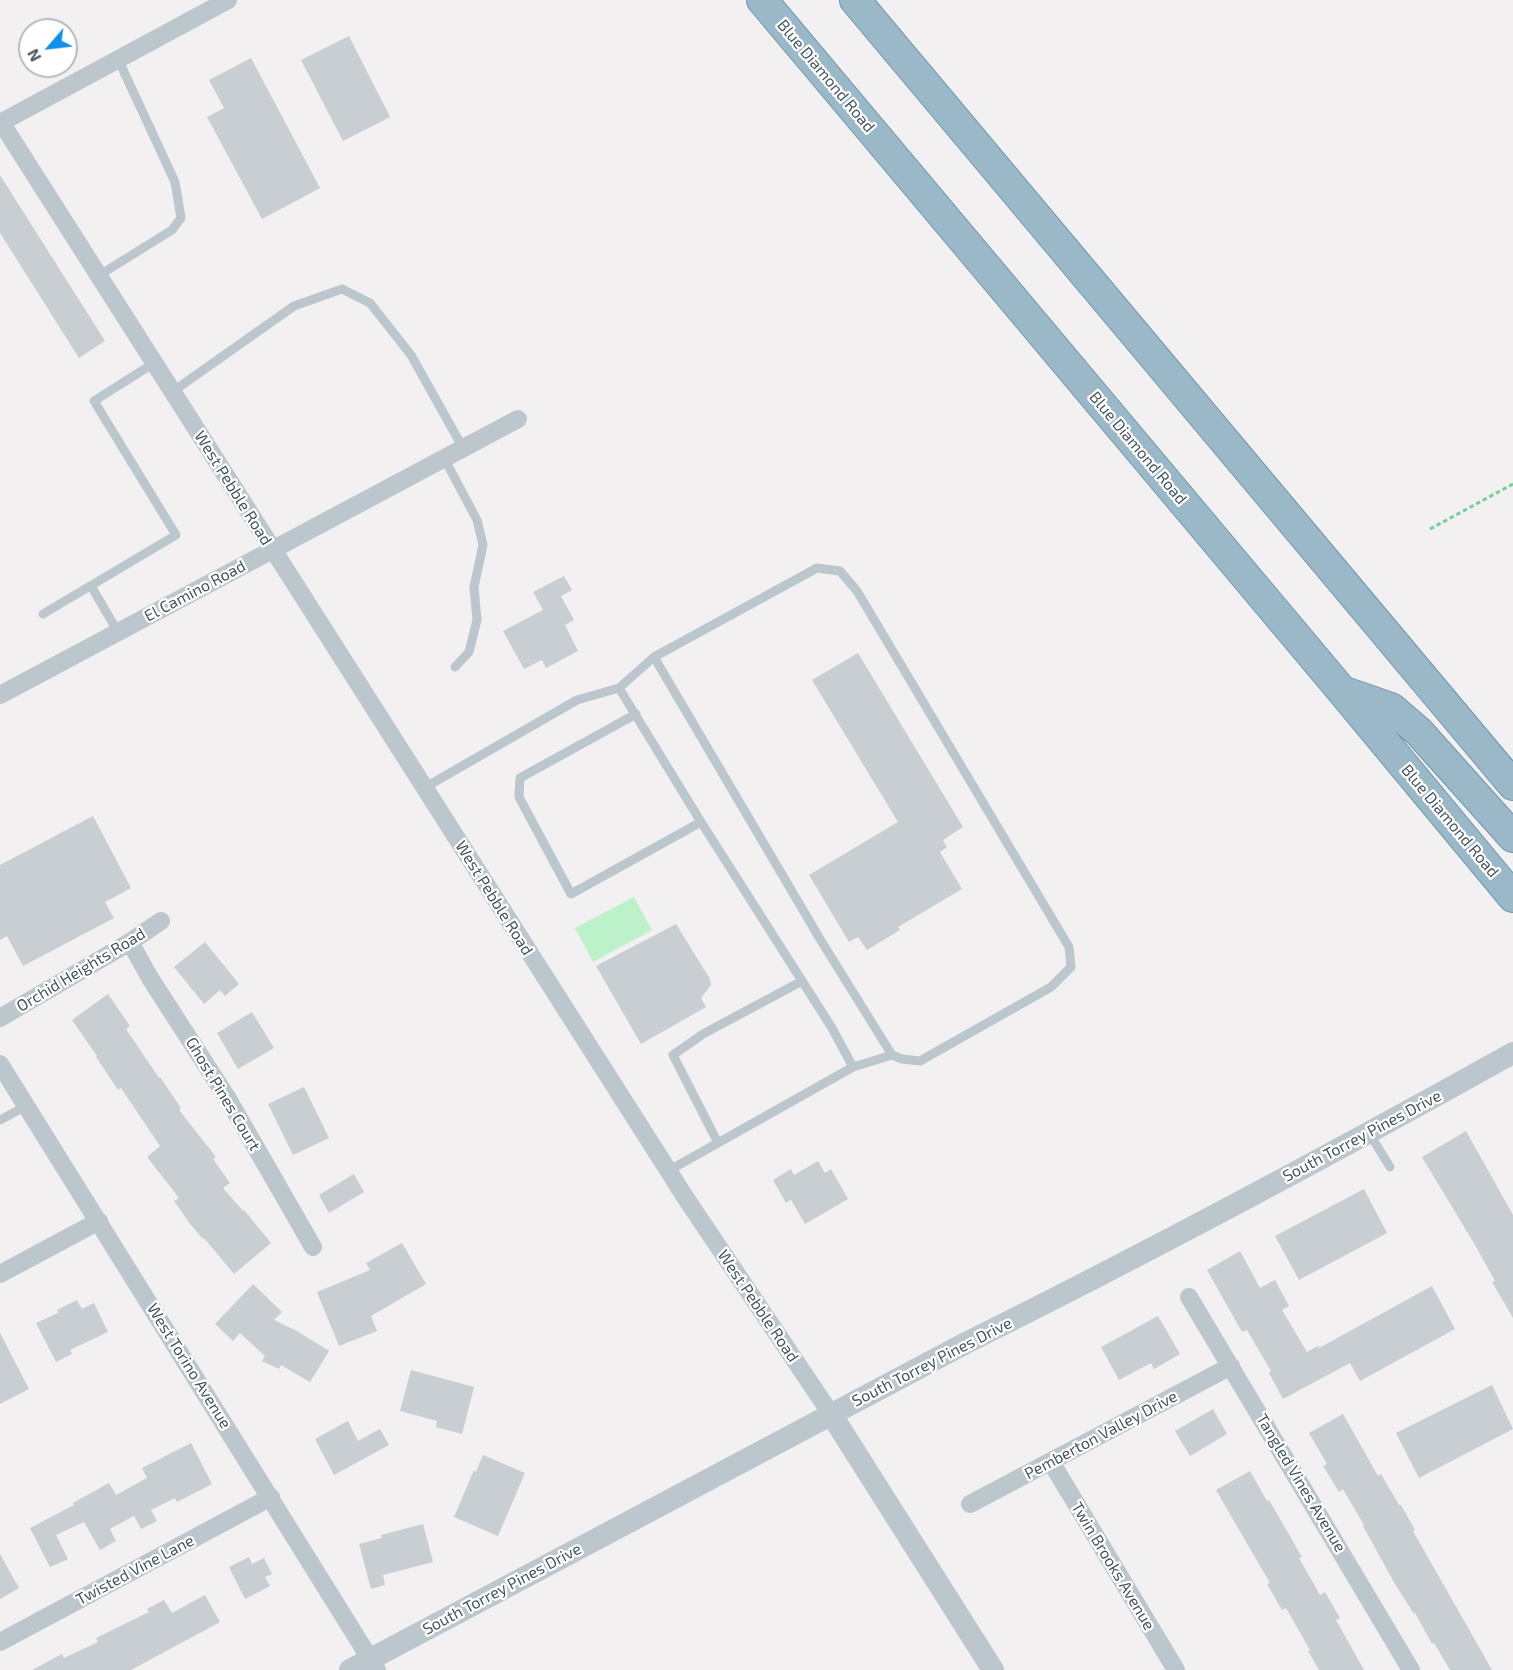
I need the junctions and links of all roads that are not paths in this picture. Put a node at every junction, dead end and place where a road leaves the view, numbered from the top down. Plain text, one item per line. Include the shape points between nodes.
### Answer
1 (228, 0) edge
2 (762, 0) edge
3 (855, 0) edge
4 (118, 59) junction
5 (0, 122) edge
6 (98, 276) junction
7 (154, 363) junction
8 (172, 392) junction
9 (518, 419) dead end
10 (463, 448) junction
11 (444, 458) junction
12 (272, 550) junction
13 (91, 586) junction
14 (43, 614) dead end
15 (118, 632) junction
16 (654, 657) junction
17 (455, 667) dead end
18 (620, 688) junction
19 (1342, 691) junction
20 (0, 695) edge
21 (636, 714) junction
22 (1513, 785) edge
23 (424, 788) junction
24 (701, 822) junction
25 (1513, 837) edge
26 (1513, 897) edge
27 (161, 921) dead end
28 (130, 942) junction
29 (802, 981) junction
30 (0, 1018) edge
31 (1513, 1053) edge
32 (892, 1055) junction
33 (0, 1064) edge
34 (852, 1067) junction
35 (27, 1106) junction
36 (0, 1120) edge
37 (1369, 1133) junction
38 (718, 1143) junction
39 (1390, 1167) dead end
40 (668, 1171) junction
41 (99, 1221) junction
42 (313, 1247) dead end
43 (0, 1274) edge
44 (1189, 1297) dead end
45 (1231, 1366) junction
46 (831, 1414) junction
47 (1051, 1462) junction
48 (271, 1497) junction
49 (970, 1504) dead end
50 (0, 1642) edge
51 (374, 1665) edge
52 (350, 1670) edge
53 (993, 1670) edge
54 (1176, 1670) edge
55 (1411, 1670) edge

1 - 4 street
2 - 19 highway, Blue Diamond Road
3 - 22 highway
4 - 5 street
4 - 6 lane via 175,182 181,218 172,230
5 - 6 street, West Pebble Road
6 - 7 street, West Pebble Road
7 - 8 street, West Pebble Road
7 - 13 lane via 94,401 176,535
8 - 10 lane via 294,306 342,289 370,303 411,356
8 - 12 street, West Pebble Road
9 - 10 street, El Camino Road
10 - 11 street, El Camino Road
11 - 12 street, El Camino Road
11 - 17 lane via 477,520 483,545 474,587 477,620 469,652
12 - 15 street, El Camino Road
12 - 23 street, West Pebble Road
13 - 14 lane
13 - 15 lane
15 - 20 street, El Camino Road
16 - 18 lane
16 - 32 lane
16 - 32 lane via 817,568 840,571 857,591 1069,947 1071,967 1050,987 920,1060
18 - 21 lane
18 - 23 lane via 577,700
19 - 25 highway via 1392,708 1419,732
19 - 26 highway, Blue Diamond Road
21 - 24 lane
21 - 24 lane via 520,778 519,796 572,894
23 - 40 street, West Pebble Road
24 - 29 lane
27 - 28 street, Orchid Heights Road
28 - 30 street, Orchid Heights Road
28 - 42 street, Ghost Pines Court via 228,1099
29 - 34 lane
29 - 38 lane via 673,1054
31 - 37 street, South Torrey Pines Drive
32 - 34 lane
33 - 35 street, West Torino Avenue
34 - 38 lane
35 - 36 lane
35 - 41 street, West Torino Avenue
37 - 39 lane
37 - 46 street, South Torrey Pines Drive
38 - 40 lane
40 - 46 street, West Pebble Road
41 - 43 street
41 - 48 street, West Torino Avenue
44 - 45 street, Tangled Vines Avenue
45 - 47 street, Pemberton Valley Drive
45 - 55 street, Tangled Vines Avenue
46 - 51 street, South Torrey Pines Drive
46 - 53 street, West Pebble Road
47 - 49 street, Pemberton Valley Drive
47 - 54 street, Twin Brooks Avenue
48 - 50 street, Twisted Vine Lane
48 - 51 street, West Torino Avenue
51 - 52 street, South Torrey Pines Drive

